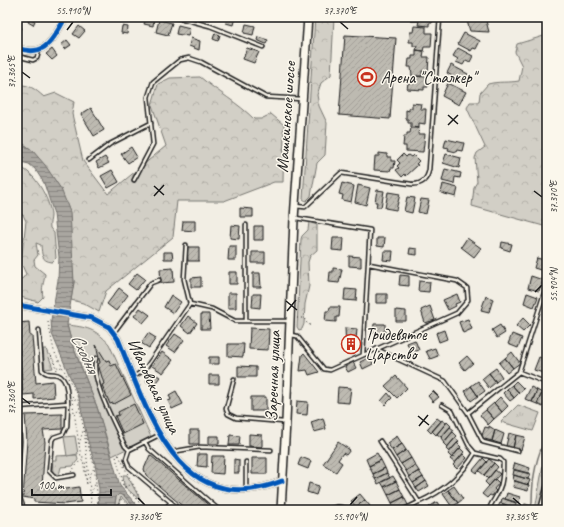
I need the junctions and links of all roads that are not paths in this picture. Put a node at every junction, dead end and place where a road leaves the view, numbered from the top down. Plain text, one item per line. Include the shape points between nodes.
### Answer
1 (66, 17) edge
2 (176, 17) edge
3 (308, 17) edge
4 (440, 17) edge
5 (263, 47) dead end
6 (17, 48) edge
7 (39, 51) junction
8 (17, 56) edge
9 (302, 99) junction
10 (151, 123) junction
11 (89, 160) dead end
12 (134, 180) dead end
13 (295, 206) junction
14 (294, 218) junction
15 (246, 225) dead end
16 (186, 246) dead end
17 (369, 264) junction
18 (159, 280) dead end
19 (547, 284) edge
20 (190, 304) junction
21 (17, 305) edge
22 (293, 319) junction
23 (246, 322) junction
24 (39, 330) dead end
25 (114, 332) junction
26 (290, 335) junction
27 (376, 349) junction
28 (363, 354) junction
29 (96, 358) dead end
30 (519, 372) junction
31 (134, 377) junction
32 (234, 379) dead end
33 (547, 383) edge
34 (17, 400) edge
35 (68, 403) junction
36 (442, 405) dead end
37 (17, 407) edge
38 (468, 413) junction
39 (286, 422) junction
40 (159, 435) junction
41 (380, 441) dead end
42 (145, 442) junction
43 (129, 450) junction
44 (272, 450) dead end
45 (171, 452) junction
46 (518, 452) dead end
47 (475, 453) junction
48 (246, 462) dead end
49 (73, 476) road end
50 (282, 481) junction
51 (547, 485) edge
52 (246, 490) junction
53 (546, 495) edge
54 (171, 502) junction
55 (419, 502) junction
56 (24, 510) edge
57 (30, 510) edge
58 (164, 510) edge
59 (180, 510) edge
60 (219, 510) edge
61 (281, 510) edge
62 (330, 510) edge
63 (348, 510) edge
64 (403, 510) edge
65 (490, 510) edge
66 (540, 510) edge

1 - 7 street via 49,44
2 - 5 lane via 210,26
3 - 9 main road, Машкинское шоссе
4 - 13 lane via 429,170 421,184 340,173 306,206
6 - 7 street
7 - 8 lane via 37,58 33,60
9 - 10 lane via 266,97 201,62 188,58 180,60 153,82 148,97
9 - 13 main road, Машкинское шоссе
10 - 11 lane via 110,144
10 - 12 lane via 153,144
13 - 14 main road, Машкинское шоссе
14 - 17 lane via 370,230
14 - 22 main road, Заречная улица
15 - 23 lane
16 - 20 lane via 184,279
17 - 27 lane via 457,281 467,288 469,295 457,313
17 - 28 lane
18 - 25 lane via 151,283
19 - 30 lane
20 - 23 lane via 212,309 235,321
20 - 31 lane via 145,369
21 - 25 street, Ивановская улица via 99,320
22 - 23 lane
22 - 26 main road, Заречная улица
24 - 35 lane via 42,370 45,373 60,375 65,383
25 - 31 street, Ивановская улица
26 - 28 lane via 297,336 327,370
26 - 39 main road, Заречная улица
27 - 28 lane
27 - 38 lane via 445,381
29 - 43 lane via 94,364 99,386
30 - 33 lane
30 - 38 lane
31 - 40 street, Ивановская улица
32 - 39 lane via 226,409 228,414 236,418
34 - 37 lane
35 - 37 lane
35 - 49 lane via 66,431 52,440 49,471 56,478
36 - 47 lane via 452,411
37 - 56 lane via 20,441 17,489
38 - 46 lane via 483,442
39 - 50 main road, Заречная улица
40 - 42 lane
40 - 45 street, Ивановская улица
41 - 55 lane
42 - 43 lane
42 - 60 lane via 149,449
43 - 54 lane via 126,459 129,467
44 - 45 lane via 200,447
45 - 52 street, Ивановская улица via 211,484 226,489
47 - 55 lane via 451,481
47 - 65 lane via 503,462 500,489 491,502
48 - 52 lane
50 - 52 street, Ивановская улица via 263,488
50 - 61 main road, Заречная улица
51 - 53 lane
53 - 66 lane
54 - 58 lane
54 - 59 lane
55 - 64 lane
56 - 57 lane
62 - 63 street

